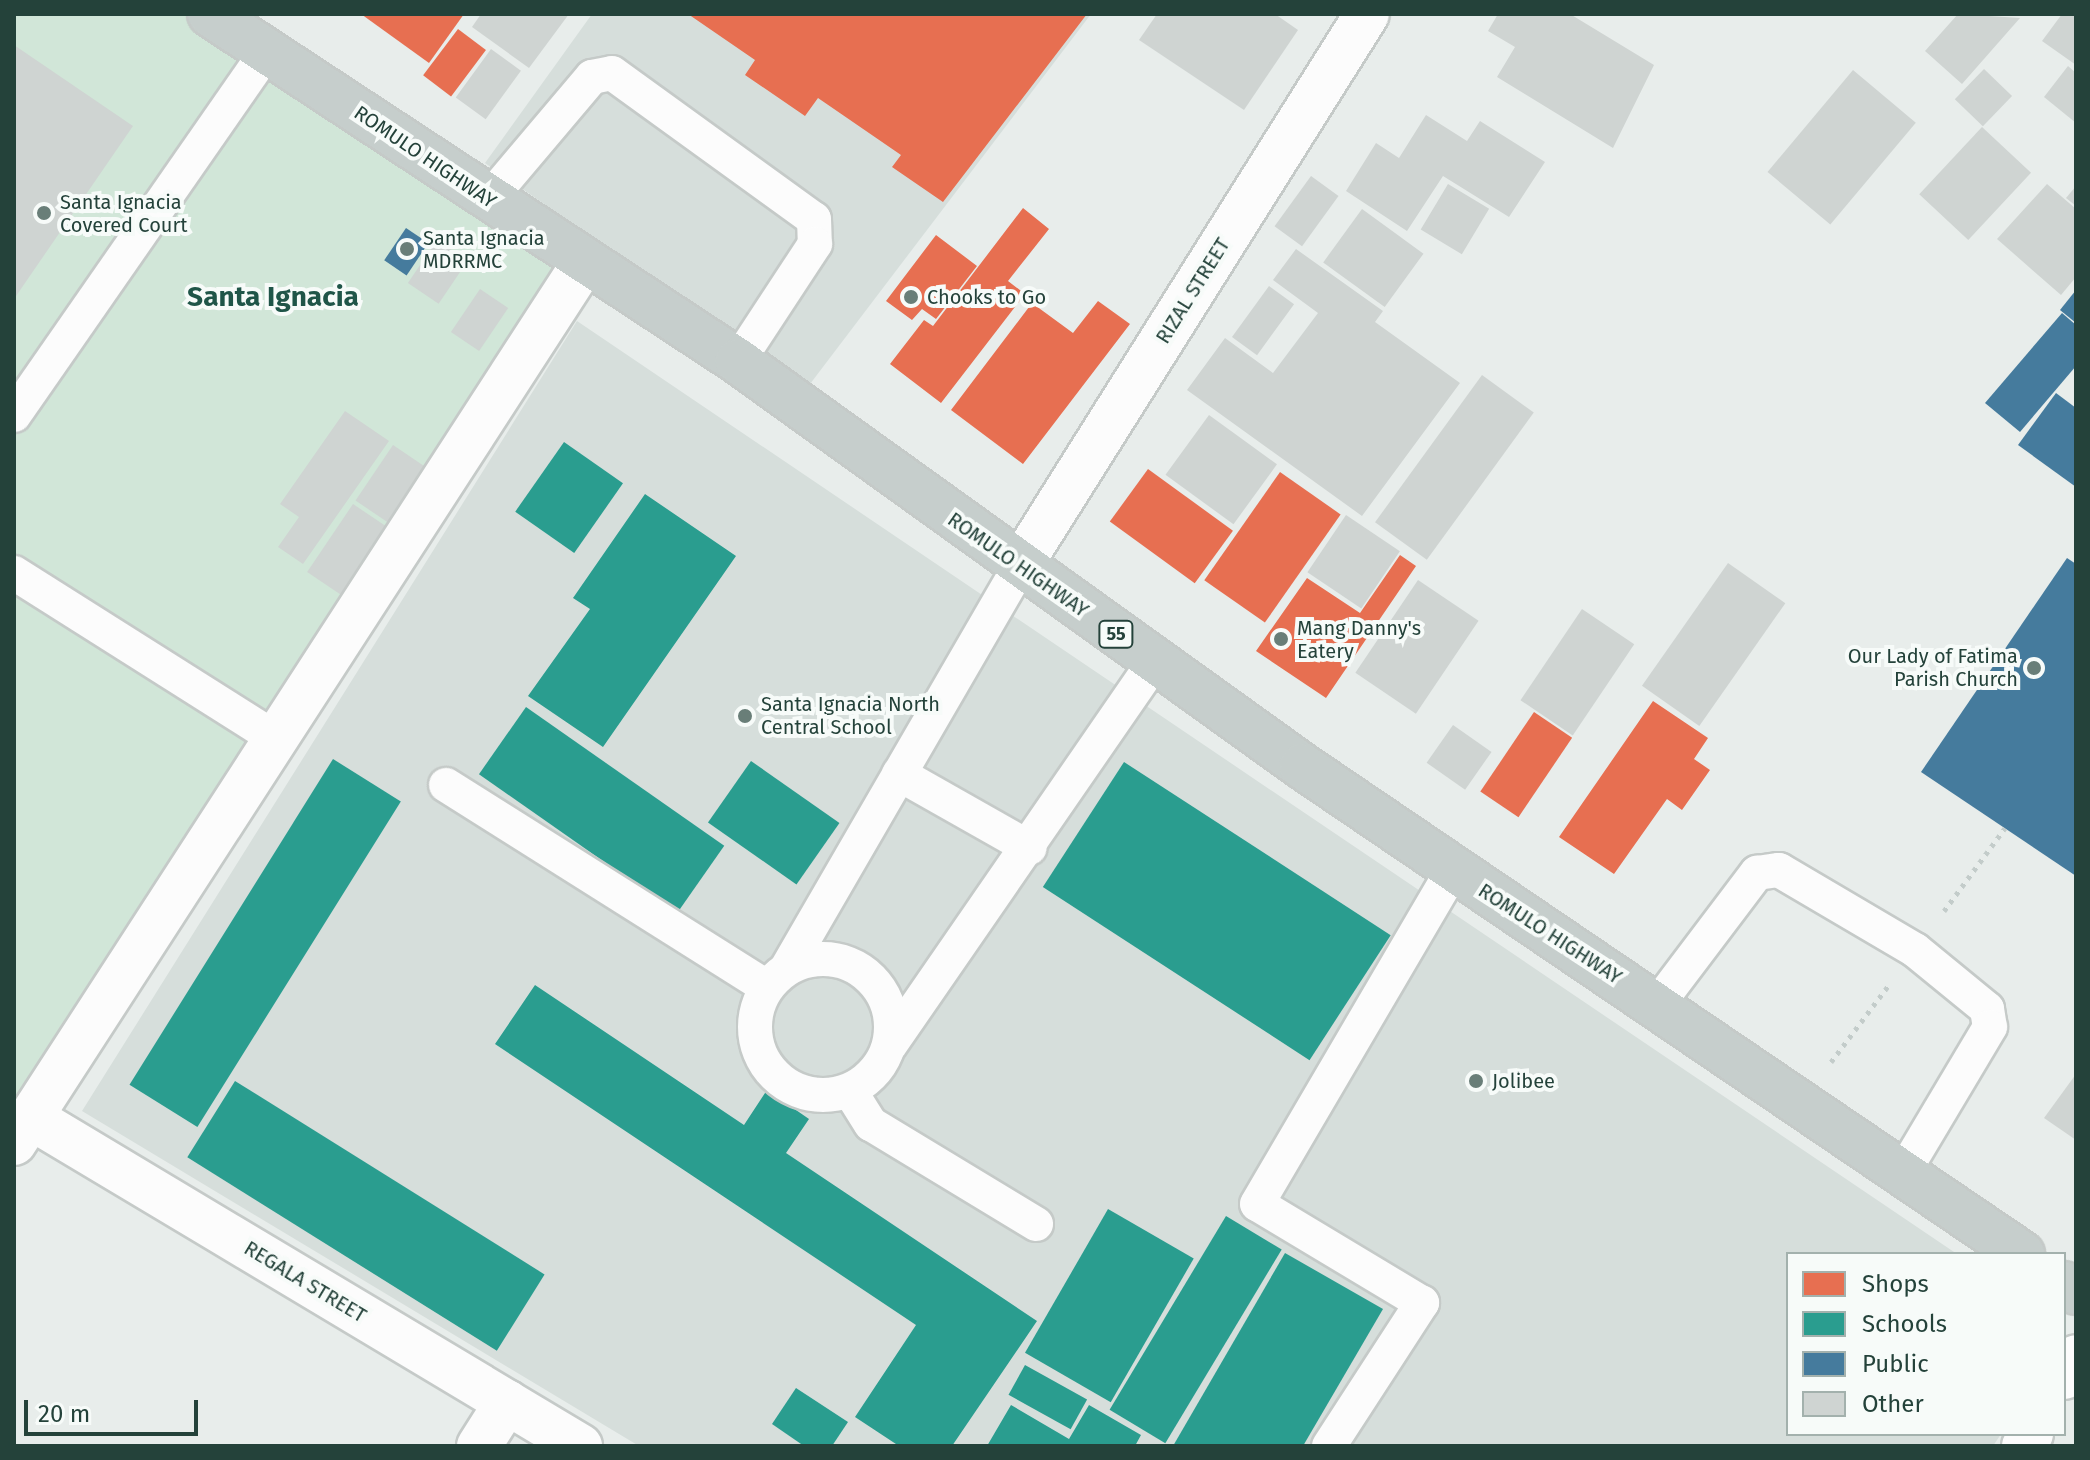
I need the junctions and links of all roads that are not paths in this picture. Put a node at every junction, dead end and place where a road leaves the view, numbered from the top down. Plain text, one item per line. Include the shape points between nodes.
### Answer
1 (210, 14) edge
2 (1367, 14) edge
3 (266, 52) junction
4 (488, 200) junction
5 (584, 263) junction
6 (738, 361) junction
7 (14, 415) edge
8 (1019, 567) junction
9 (14, 573) edge
10 (1156, 660) junction
11 (273, 737) junction
12 (899, 774) junction
13 (446, 785) dead end
14 (1030, 848) junction
15 (1453, 870) junction
16 (777, 978) junction
17 (1657, 1005) junction
18 (890, 1045) junction
19 (850, 1091) junction
20 (22, 1130) edge
21 (1904, 1171) junction
22 (1036, 1224) dead end
23 (2019, 1252) edge
24 (507, 1402) junction
25 (479, 1446) edge
26 (580, 1446) edge
27 (1329, 1446) edge

1 - 3 highway, ROMULO HIGHWAY / 55
2 - 8 street, RIZAL STREET
3 - 4 highway, ROMULO HIGHWAY / 55
3 - 7 lane
4 - 5 highway, ROMULO HIGHWAY / 55
4 - 6 lane via 592,77 612,73 814,219 815,244
5 - 6 highway, ROMULO HIGHWAY / 55
5 - 11 street
6 - 8 highway, ROMULO HIGHWAY / 55
8 - 10 highway, ROMULO HIGHWAY / 55
8 - 12 lane
9 - 11 lane
10 - 14 lane
10 - 15 highway, ROMULO HIGHWAY / 55
11 - 20 street
12 - 14 lane
12 - 16 lane
13 - 16 lane
14 - 18 lane
15 - 17 highway, ROMULO HIGHWAY / 55
15 - 27 lane via 1257,1204 1422,1303
16 - 18 lane via 840,960 865,971 884,992
16 - 19 lane via 754,1019 759,1055 792,1087 815,1096
17 - 21 highway, ROMULO HIGHWAY / 55
17 - 21 lane via 1757,873 1779,870 1915,950 1987,1009 1990,1027
18 - 19 lane via 878,1069
19 - 22 lane via 871,1124
20 - 24 street, REGALA STREET
21 - 23 highway, ROMULO HIGHWAY / 55
24 - 25 street
24 - 26 street, REGALA STREET

